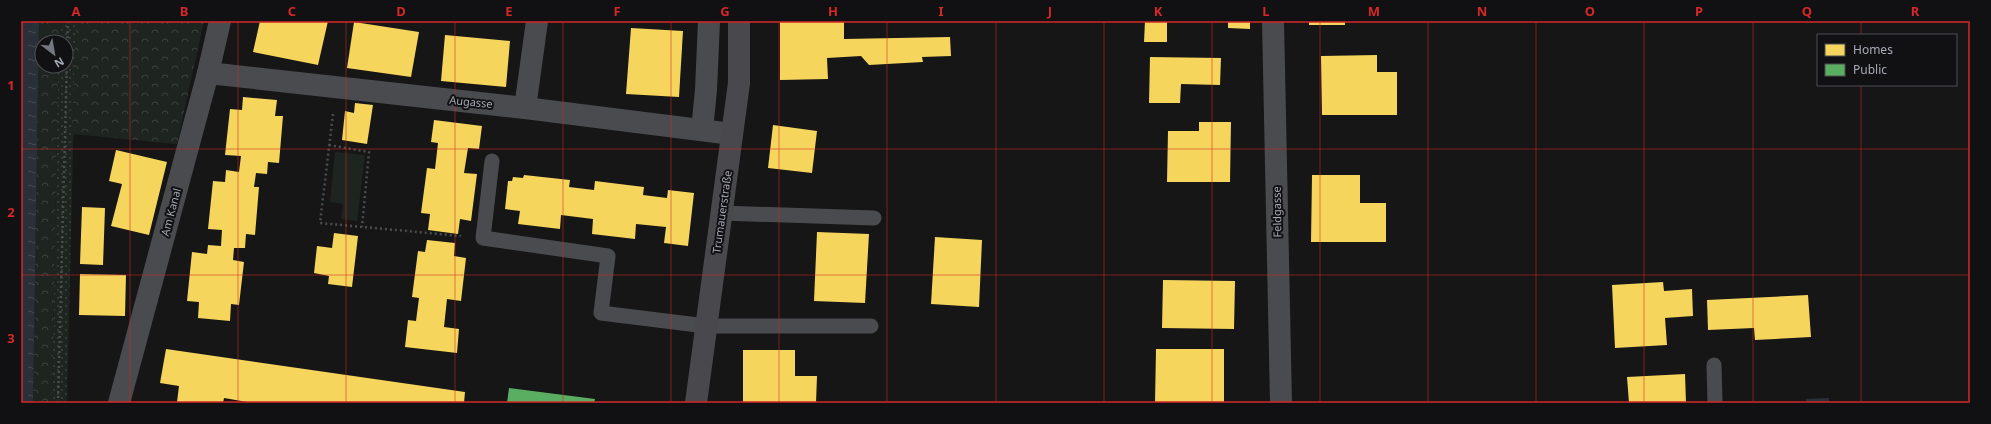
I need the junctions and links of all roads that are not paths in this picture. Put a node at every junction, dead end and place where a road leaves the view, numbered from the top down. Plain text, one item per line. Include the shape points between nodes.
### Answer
1 (220, 21) edge
2 (537, 21) edge
3 (709, 21) edge
4 (739, 21) edge
5 (1273, 21) edge
6 (208, 73) junction
7 (525, 108) junction
8 (702, 130) junction
9 (732, 134) junction
10 (492, 161) dead end
11 (722, 213) junction
12 (874, 218) dead end
13 (706, 326) junction
14 (872, 326) dead end
15 (1714, 365) dead end
16 (119, 403) edge
17 (696, 403) edge
18 (1281, 403) edge
19 (1715, 403) edge

1 - 6 street, Am Kanal
2 - 7 street
3 - 8 street
4 - 9 main road, Trumauerstraße via 738,83
5 - 18 street, Feldgasse
6 - 7 street, Augasse
6 - 16 street, Am Kanal
7 - 8 street, Augasse
8 - 9 street, Augasse
9 - 11 main road, Trumauerstraße
10 - 13 lane via 483,238 608,256 601,313
11 - 12 lane
11 - 13 main road, Trumauerstraße
13 - 14 lane
13 - 17 main road, Trumauerstraße
15 - 19 lane

